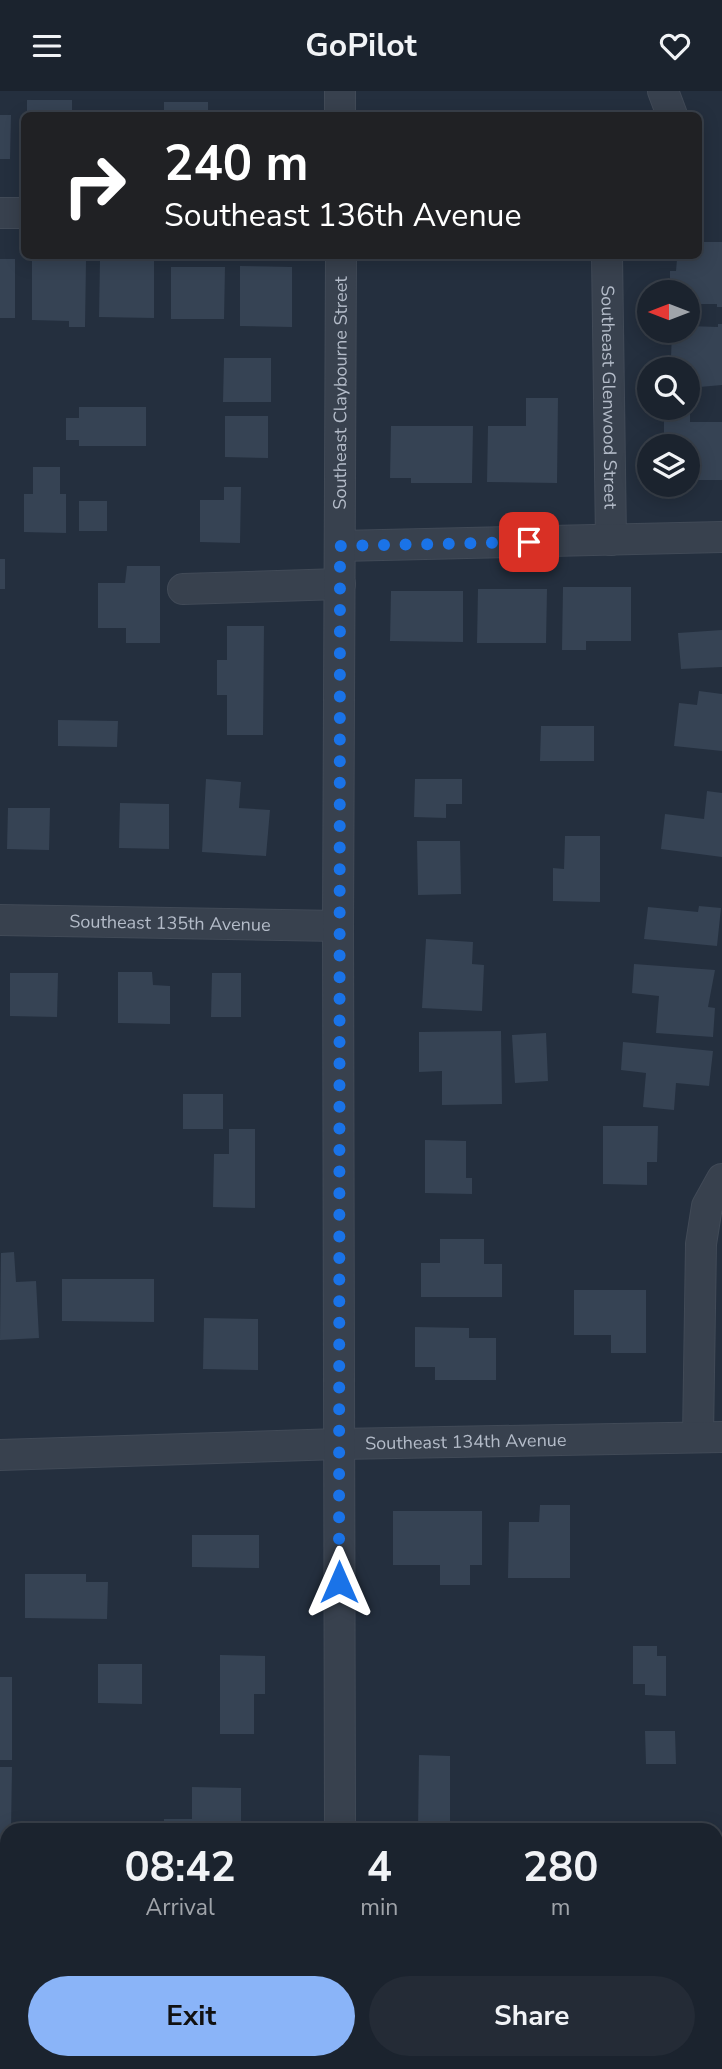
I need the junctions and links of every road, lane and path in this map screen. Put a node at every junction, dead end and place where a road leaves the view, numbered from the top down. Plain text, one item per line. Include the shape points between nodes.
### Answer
1 (340, 91) edge
2 (663, 91) edge
3 (340, 112) edge
4 (671, 112) edge
5 (0, 213) edge
6 (21, 213) edge
7 (341, 259) edge
8 (607, 259) edge
9 (722, 537) edge
10 (611, 540) junction
11 (340, 546) junction
12 (340, 584) junction
13 (183, 589) dead end
14 (0, 920) edge
15 (338, 926) junction
16 (722, 1179) edge
17 (710, 1437) edge
18 (339, 1444) junction
19 (0, 1455) edge
20 (340, 1823) edge

1 - 3 street
2 - 4 street
5 - 6 street
7 - 11 street, Southeast Claybourne Street
8 - 10 street, Southeast Glenwood Street
9 - 10 street
10 - 11 street
11 - 12 street, Southeast Claybourne Street
12 - 13 street
12 - 15 street, Southeast Claybourne Street
14 - 15 street, Southeast 135th Avenue
15 - 18 street, Southeast Claybourne Street
16 - 17 street via 706,1206 701,1244
17 - 18 street, Southeast 134th Avenue
18 - 19 street, Southeast 134th Avenue
18 - 20 street, Southeast Claybourne Street

